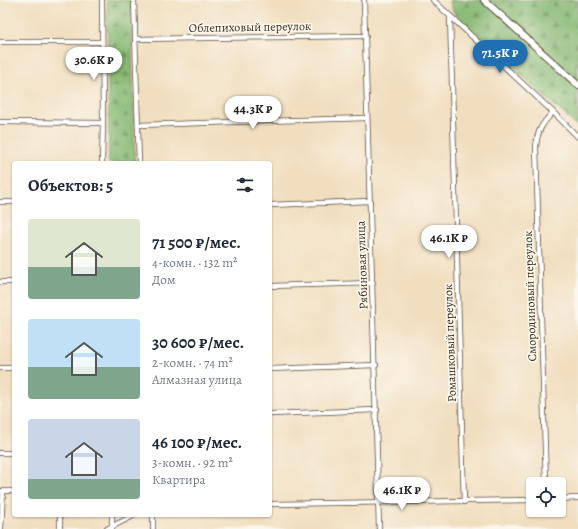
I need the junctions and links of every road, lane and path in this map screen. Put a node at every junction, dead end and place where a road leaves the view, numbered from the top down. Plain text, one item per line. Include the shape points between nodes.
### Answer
1 (102, 0) edge
2 (134, 0) edge
3 (364, 0) edge
4 (433, 0) edge
5 (484, 0) edge
6 (450, 16) junction
7 (366, 36) junction
8 (135, 39) junction
9 (0, 42) edge
10 (102, 42) junction
11 (578, 85) edge
12 (553, 112) junction
13 (367, 118) junction
14 (0, 122) edge
15 (103, 123) junction
16 (138, 125) junction
17 (578, 137) edge
18 (102, 161) edge
19 (139, 161) edge
20 (0, 202) edge
21 (12, 202) edge
22 (370, 202) junction
23 (272, 205) edge
24 (0, 282) edge
25 (12, 282) edge
26 (373, 283) junction
27 (272, 286) edge
28 (376, 366) junction
29 (0, 368) edge
30 (12, 368) edge
31 (272, 369) edge
32 (377, 410) junction
33 (272, 414) edge
34 (0, 453) edge
35 (12, 453) edge
36 (546, 477) edge
37 (2, 491) edge
38 (578, 498) edge
39 (566, 499) edge
40 (526, 500) edge
41 (464, 502) junction
42 (380, 503) junction
43 (272, 504) edge
44 (60, 517) edge
45 (112, 517) edge
46 (131, 517) edge
47 (153, 517) edge
48 (111, 528) edge
49 (1, 529) edge
50 (60, 529) edge
51 (154, 529) edge
52 (379, 529) edge

1 - 10 street
2 - 8 street
3 - 7 street, Рябиновая улица
4 - 6 street
5 - 11 street
6 - 12 street
6 - 41 street, Ромашковый переулок
7 - 8 street, Облепиховый переулок
7 - 13 street, Рябиновая улица
8 - 16 street
9 - 10 street
10 - 15 street
12 - 17 street
12 - 36 street, Смородиновый переулок via 543,123 536,137
13 - 16 street
13 - 22 street, Рябиновая улица
14 - 15 street
15 - 18 street
16 - 19 street
20 - 21 street
22 - 23 street
22 - 26 street, Рябиновая улица
24 - 25 street
26 - 27 street
26 - 28 street, Рябиновая улица
28 - 31 street
28 - 32 street, Рябиновая улица
29 - 30 street
32 - 33 street
32 - 42 street, Рябиновая улица
34 - 35 street
37 - 49 street
38 - 39 street
40 - 41 street
41 - 42 street
42 - 43 street
42 - 52 street, Рябиновая улица
44 - 50 street
45 - 48 street
46 - 48 street
47 - 51 street

